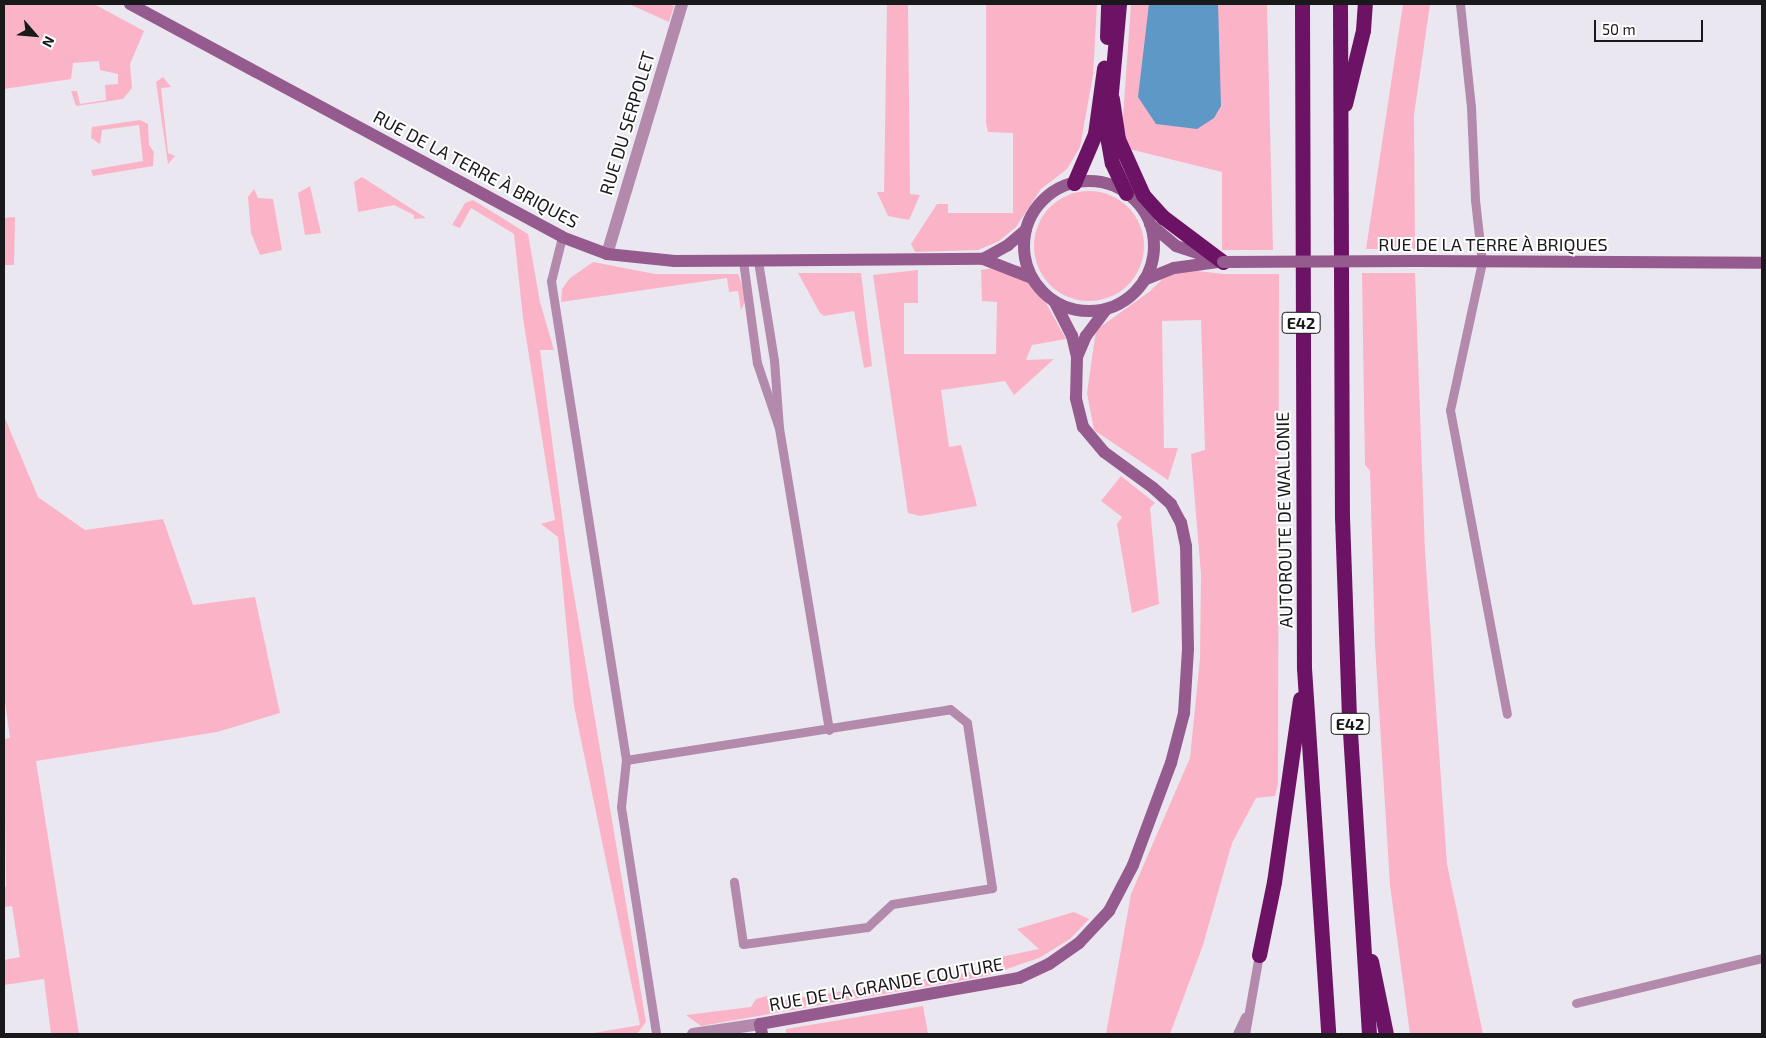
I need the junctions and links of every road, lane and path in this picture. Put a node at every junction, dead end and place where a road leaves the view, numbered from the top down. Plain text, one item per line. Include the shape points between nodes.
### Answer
1 (130, 4) edge
2 (682, 4) edge
3 (1108, 4) edge
4 (1119, 4) edge
5 (1291, 4) edge
6 (1302, 4) edge
7 (1340, 4) edge
8 (1365, 4) edge
9 (1460, 4) edge
10 (1302, 20) junction
11 (1112, 99) junction
12 (1338, 130) junction
13 (1074, 183) junction
14 (1126, 193) junction
15 (1150, 224) junction
16 (1026, 230) junction
17 (562, 237) junction
18 (607, 254) junction
19 (983, 259) junction
20 (743, 261) junction
21 (758, 261) junction
22 (1223, 262) junction
23 (1482, 262) junction
24 (1762, 263) edge
25 (1032, 278) junction
26 (1144, 280) junction
27 (1055, 302) junction
28 (1106, 309) junction
29 (1076, 357) junction
30 (779, 428) junction
31 (1304, 668) junction
32 (1507, 714) dead end
33 (829, 730) junction
34 (626, 760) junction
35 (734, 882) dead end
36 (1362, 930) junction
37 (1259, 955) joint
38 (1762, 958) edge
39 (1576, 1003) dead end
40 (1247, 1013) junction
41 (761, 1029) edge
42 (656, 1034) edge
43 (693, 1034) edge
44 (1236, 1034) edge
45 (1245, 1034) edge
46 (1328, 1034) edge
47 (1369, 1034) edge
48 (1386, 1034) edge

1 - 17 main road, RUE DE LA TERRE À BRIQUES
2 - 18 street, RUE DU SERPOLET
3 - 13 highway via 1103,82 1095,134
4 - 11 highway
5 - 10 highway
6 - 10 highway, AUTOROUTE DE WALLONIE / E42
7 - 12 highway, E42
8 - 12 highway via 1363,30
9 - 23 lane via 1471,107 1474,200
10 - 31 highway, AUTOROUTE DE WALLONIE / E42
11 - 14 highway via 1107,136 1112,163
11 - 22 highway via 1118,139 1142,195 1163,217
12 - 36 highway, E42 via 1342,517 1349,716
13 - 14 main road via 1092,181
13 - 16 main road via 1043,200
14 - 15 main road
15 - 22 main road, RUE DE LA TERRE À BRIQUES via 1176,246
15 - 26 main road via 1154,243 1152,262
16 - 19 main road, RUE DE LA TERRE À BRIQUES
16 - 25 main road via 1023,246
17 - 18 main road, RUE DE LA TERRE À BRIQUES
17 - 34 lane via 551,281
18 - 20 main road, RUE DE LA TERRE À BRIQUES via 659,260
19 - 21 main road, RUE DE LA TERRE À BRIQUES
19 - 25 main road, RUE DE LA TERRE À BRIQUES
20 - 21 main road, RUE DE LA TERRE À BRIQUES
20 - 30 lane via 757,363
21 - 30 lane via 774,360
22 - 23 main road, RUE DE LA TERRE À BRIQUES, bridge
22 - 26 main road, RUE DE LA TERRE À BRIQUES via 1174,268
23 - 24 main road, RUE DE LA TERRE À BRIQUES
23 - 32 lane via 1450,410
25 - 27 main road
26 - 28 main road via 1134,293
27 - 28 main road via 1071,309
27 - 29 main road, RUE DE LA GRANDE COUTURE via 1072,336
28 - 29 main road, RUE DE LA GRANDE COUTURE via 1086,336
29 - 41 main road, RUE DE LA GRANDE COUTURE via 1076,398 1083,427 1104,452 1152,486 1170,504 1181,522 1186,546 1188,649 1184,712 1171,763 1133,865 1109,911 1079,943 1049,964 1019,978
30 - 33 lane
31 - 37 highway via 1274,882
31 - 46 highway, AUTOROUTE DE WALLONIE / E42
33 - 34 lane
33 - 35 lane via 950,709 967,723 992,888 892,904 867,927 743,944
34 - 42 lane via 620,807
36 - 47 highway, E42
36 - 48 highway via 1380,996
37 - 40 lane
38 - 39 lane
40 - 44 lane
40 - 45 lane
41 - 43 street, RUE DE LA GRANDE COUTURE

